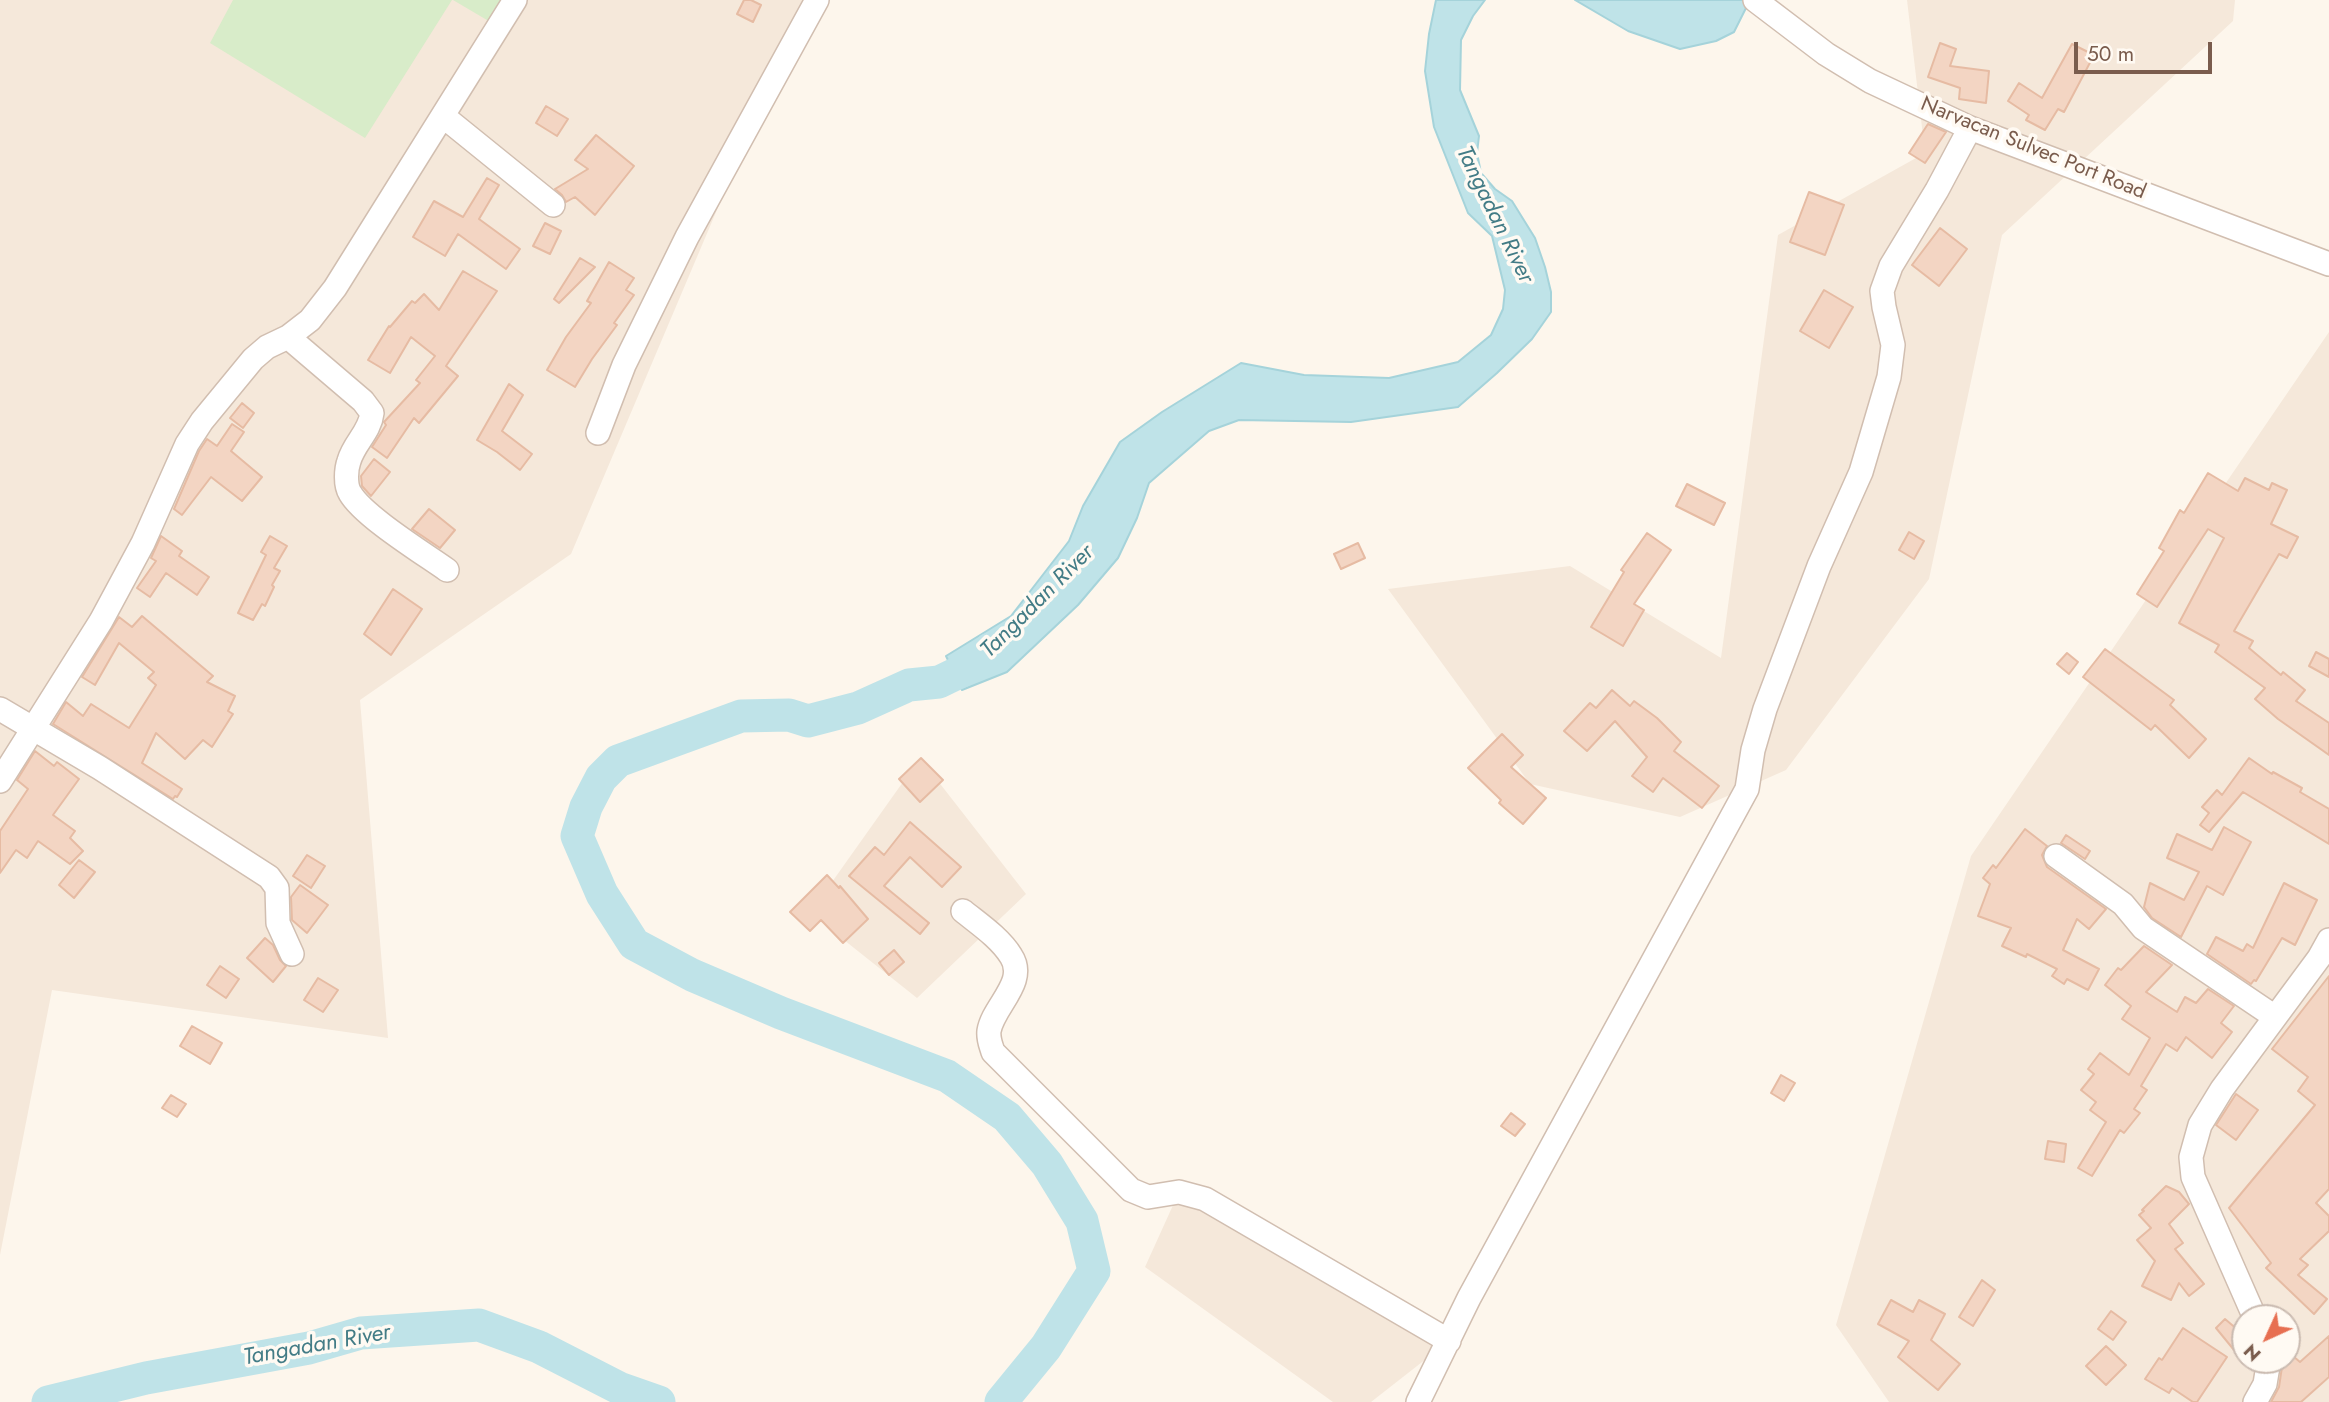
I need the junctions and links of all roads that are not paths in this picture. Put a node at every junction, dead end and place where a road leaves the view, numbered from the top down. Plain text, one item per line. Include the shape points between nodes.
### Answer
1 (515, 0) edge
2 (817, 0) edge
3 (1756, 0) edge
4 (443, 116) junction
5 (1970, 128) junction
6 (553, 205) dead end
7 (2329, 264) edge
8 (288, 337) junction
9 (598, 433) dead end
10 (447, 570) dead end
11 (0, 709) edge
12 (32, 729) junction
13 (0, 781) edge
14 (2056, 856) dead end
15 (963, 911) dead end
16 (2329, 940) edge
17 (292, 954) dead end
18 (2275, 1017) junction
19 (2249, 1304) edge
20 (1449, 1341) junction
21 (2267, 1374) edge
22 (1418, 1402) edge
23 (2255, 1402) edge

1 - 4 street
2 - 9 street via 681,249 624,365
3 - 5 street, Narvacan Sulvec Port Road via 1870,81
4 - 6 street
4 - 8 street via 321,308
5 - 7 street, Narvacan Sulvec Port Road
5 - 20 street via 1882,291 1893,345 1889,377 1861,472 1819,566 1766,709 1752,750 1748,789 1468,1298
8 - 10 street via 372,413 348,462 349,492 366,511
8 - 12 street via 253,359 202,421 101,621
11 - 12 street
12 - 13 street
12 - 17 street via 269,877 277,888 278,923
14 - 18 street via 2123,904 2143,928
15 - 20 street via 1002,944 1016,968 1013,985 989,1030 993,1052 1131,1190 1148,1197 1179,1192 1205,1199
16 - 18 street
18 - 19 street via 2200,1125 2191,1157 2193,1177
20 - 22 street
21 - 23 street

